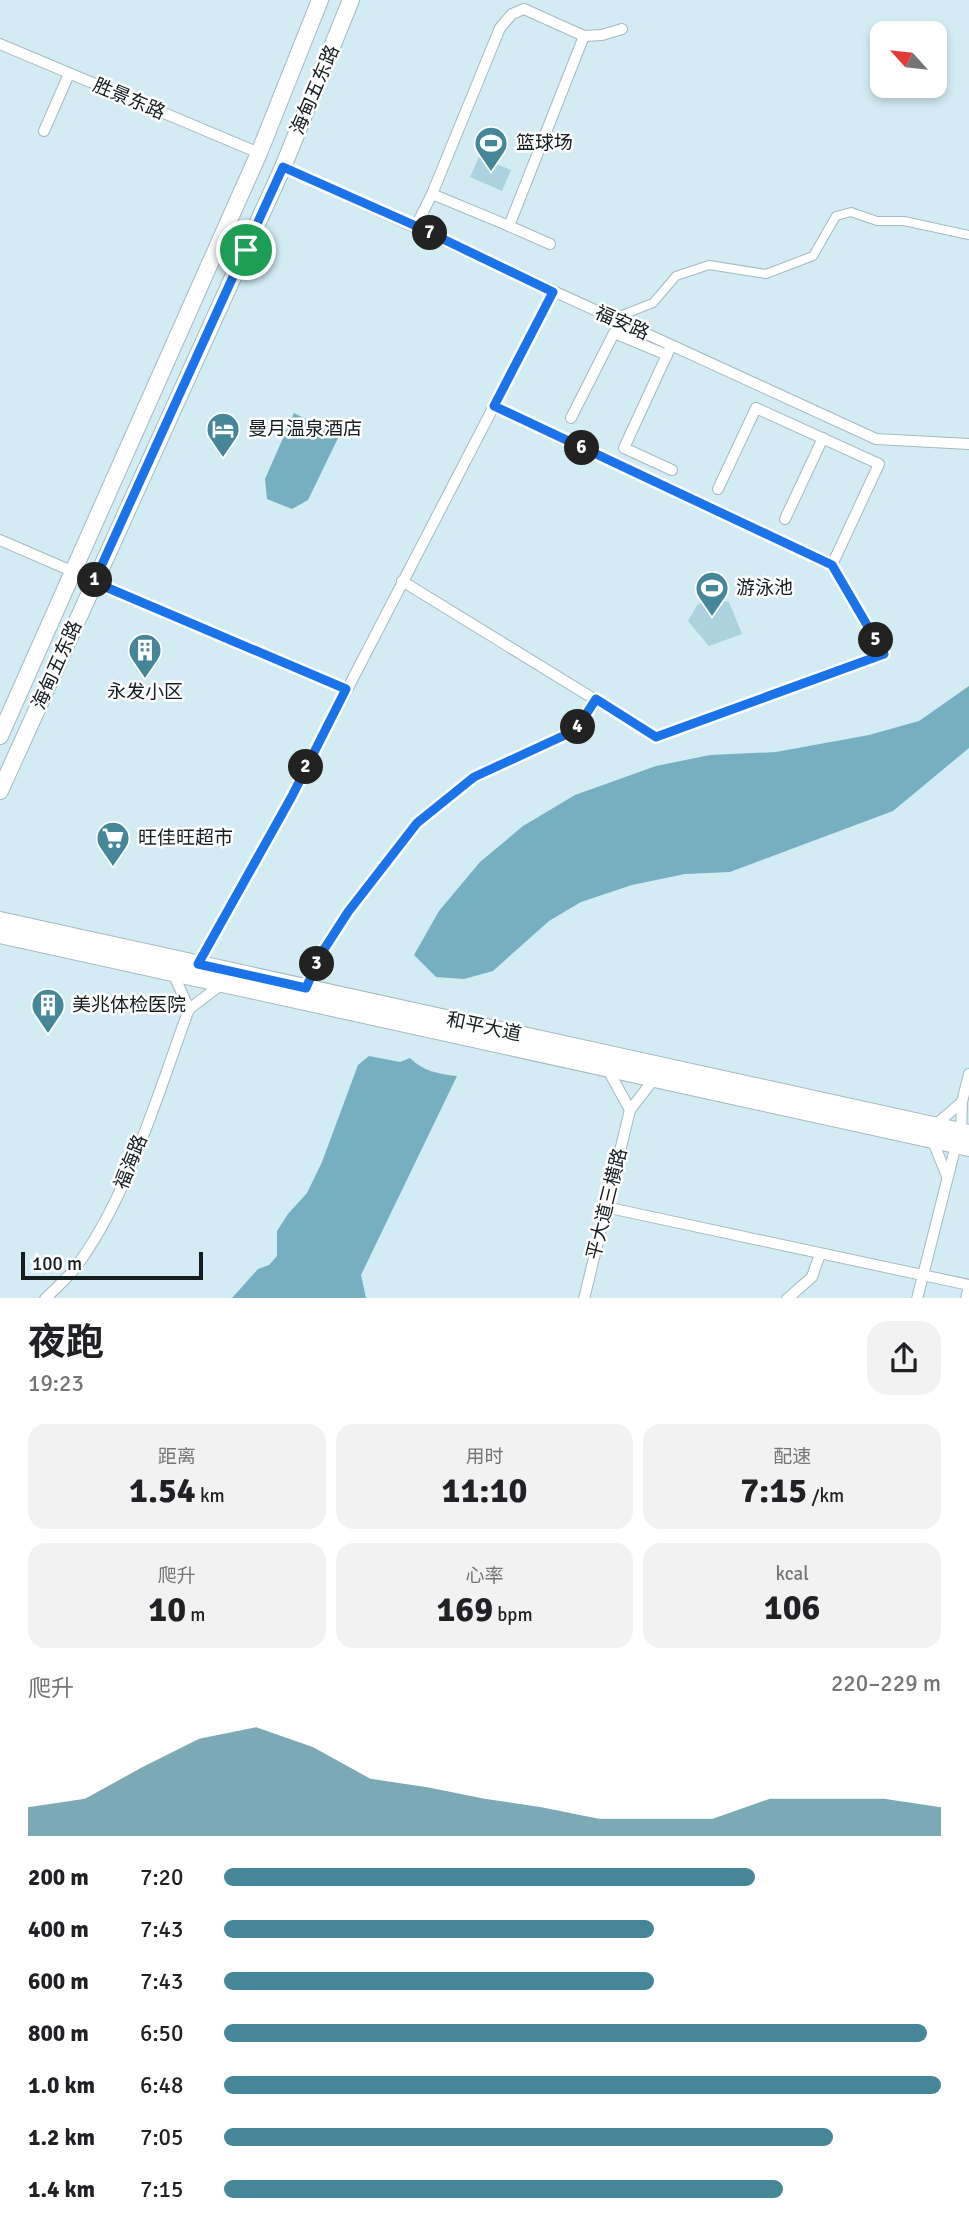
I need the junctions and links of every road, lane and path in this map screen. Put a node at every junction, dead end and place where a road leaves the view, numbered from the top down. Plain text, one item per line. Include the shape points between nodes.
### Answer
1 (320, 0) edge
2 (351, 0) edge
3 (622, 29) dead end
4 (584, 36) junction
5 (0, 44) edge
6 (69, 74) junction
7 (44, 131) dead end
8 (258, 153) junction
9 (283, 167) junction
10 (432, 194) junction
11 (416, 226) junction
12 (509, 226) junction
13 (969, 235) edge
14 (550, 244) dead end
15 (553, 292) junction
16 (612, 319) junction
17 (669, 351) junction
18 (494, 406) junction
19 (571, 418) dead end
20 (824, 438) junction
21 (969, 444) edge
22 (672, 470) dead end
23 (718, 489) dead end
24 (785, 519) dead end
25 (0, 540) edge
26 (832, 565) junction
27 (74, 572) junction
28 (402, 581) junction
29 (94, 582) junction
30 (346, 689) junction
31 (596, 699) junction
32 (0, 736) edge
33 (0, 791) edge
34 (0, 920) edge
35 (0, 935) edge
36 (198, 964) junction
37 (173, 973) junction
38 (222, 984) junction
39 (306, 988) junction
40 (189, 1009) junction
41 (607, 1068) junction
42 (969, 1074) edge
43 (654, 1079) junction
44 (962, 1102) junction
45 (630, 1110) junction
46 (933, 1132) junction
47 (964, 1139) edge
48 (947, 1176) junction
49 (605, 1207) junction
50 (820, 1254) junction
51 (922, 1276) junction
52 (969, 1286) edge
53 (45, 1298) edge
54 (583, 1298) edge
55 (787, 1298) edge
56 (917, 1298) edge
57 (966, 1298) edge

1 - 8 main road, 海甸五东路
2 - 9 main road, 海甸五东路
3 - 4 street
4 - 10 street via 524,9 512,14 500,28
4 - 12 street
5 - 6 street, 胜景东路
6 - 7 street
6 - 8 street, 胜景东路
8 - 27 main road, 海甸五东路
9 - 11 street, 福安路
9 - 29 main road, 海甸五东路
10 - 11 street
10 - 12 street
11 - 15 street, 福安路
12 - 14 street
13 - 16 street via 851,212 836,216 813,256 766,274 709,265 676,276 653,303
15 - 16 street, 福安路
15 - 18 street
16 - 17 street, 福安路
17 - 19 street via 614,333
17 - 21 street, 福安路 via 876,439
17 - 22 street via 624,448
18 - 26 street
18 - 28 street
20 - 23 street via 756,408
20 - 24 street
20 - 26 street via 879,464
25 - 27 street
26 - 31 street via 884,654 656,737
27 - 32 main road, 海甸五东路
28 - 30 street
28 - 31 street
29 - 30 street
29 - 33 main road, 海甸五东路
30 - 36 street
31 - 39 street via 576,730 474,777 417,823 348,912
34 - 36 main road, 和平大道
35 - 37 main road, 和平大道
36 - 39 main road, 和平大道
37 - 38 main road, 和平大道
37 - 40 street
38 - 40 street
38 - 41 main road, 和平大道
39 - 46 main road, 和平大道
40 - 53 street, 福海路 via 120,1191 71,1273
41 - 43 main road, 和平大道
41 - 45 street
42 - 44 street
43 - 45 street
43 - 46 main road, 和平大道
44 - 46 street
44 - 47 street
45 - 49 street, 平大道三横路
46 - 47 main road, 和平大道
46 - 48 street
47 - 48 street
48 - 51 street
49 - 50 street
49 - 54 street, 平大道三横路
50 - 51 street
50 - 55 street via 811,1277
51 - 52 street
51 - 56 street
52 - 57 street

